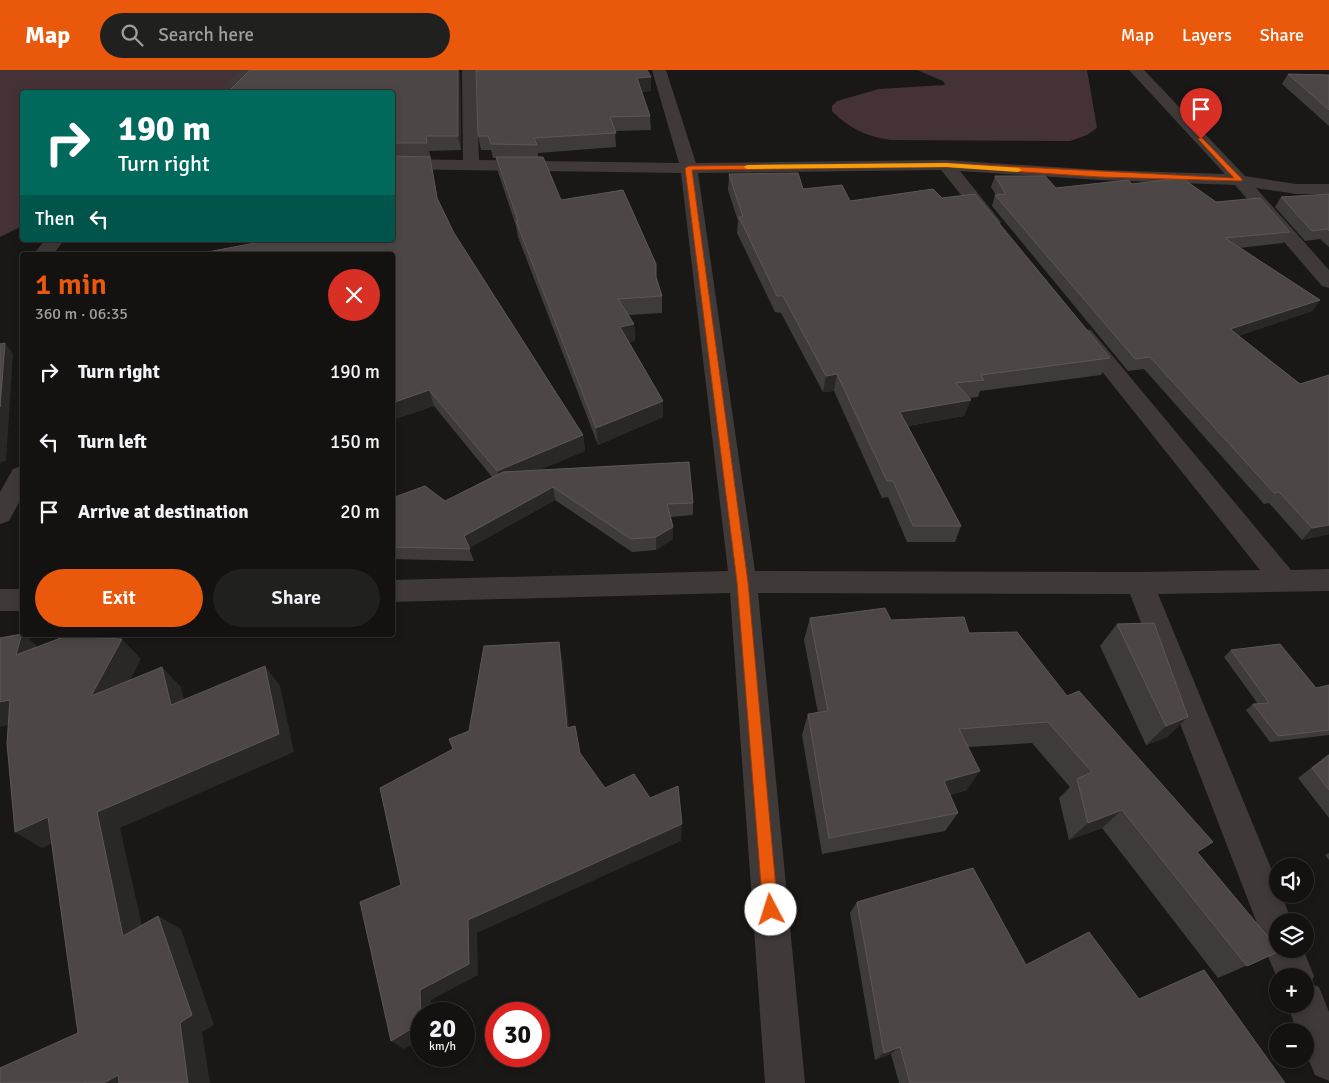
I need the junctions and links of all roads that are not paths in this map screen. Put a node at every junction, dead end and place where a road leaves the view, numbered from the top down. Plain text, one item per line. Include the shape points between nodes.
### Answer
1 (249, 70) edge
2 (469, 70) edge
3 (659, 70) edge
4 (1136, 70) edge
5 (226, 90) edge
6 (395, 164) edge
7 (471, 165) junction
8 (946, 165) junction
9 (689, 168) junction
10 (1240, 180) junction
11 (1329, 190) edge
12 (1002, 234) edge
13 (1329, 282) edge
14 (1071, 319) edge
15 (20, 478) edge
16 (0, 514) edge
17 (1329, 580) edge
18 (1284, 581) junction
19 (743, 582) junction
20 (1140, 583) junction
21 (395, 591) edge
22 (0, 600) edge
23 (20, 600) edge
24 (1271, 913) edge
25 (1310, 1013) edge
26 (1329, 1061) edge
27 (785, 1083) edge

1 - 5 street
2 - 7 street
3 - 9 street
4 - 10 street
6 - 7 street
7 - 9 street
8 - 9 street
8 - 10 street
8 - 12 street
9 - 19 street
10 - 11 street via 1296,189
10 - 13 street
14 - 18 street
15 - 16 street
17 - 18 street
18 - 20 street
19 - 20 street
19 - 21 street
19 - 27 street
20 - 24 street
22 - 23 street
25 - 26 street

